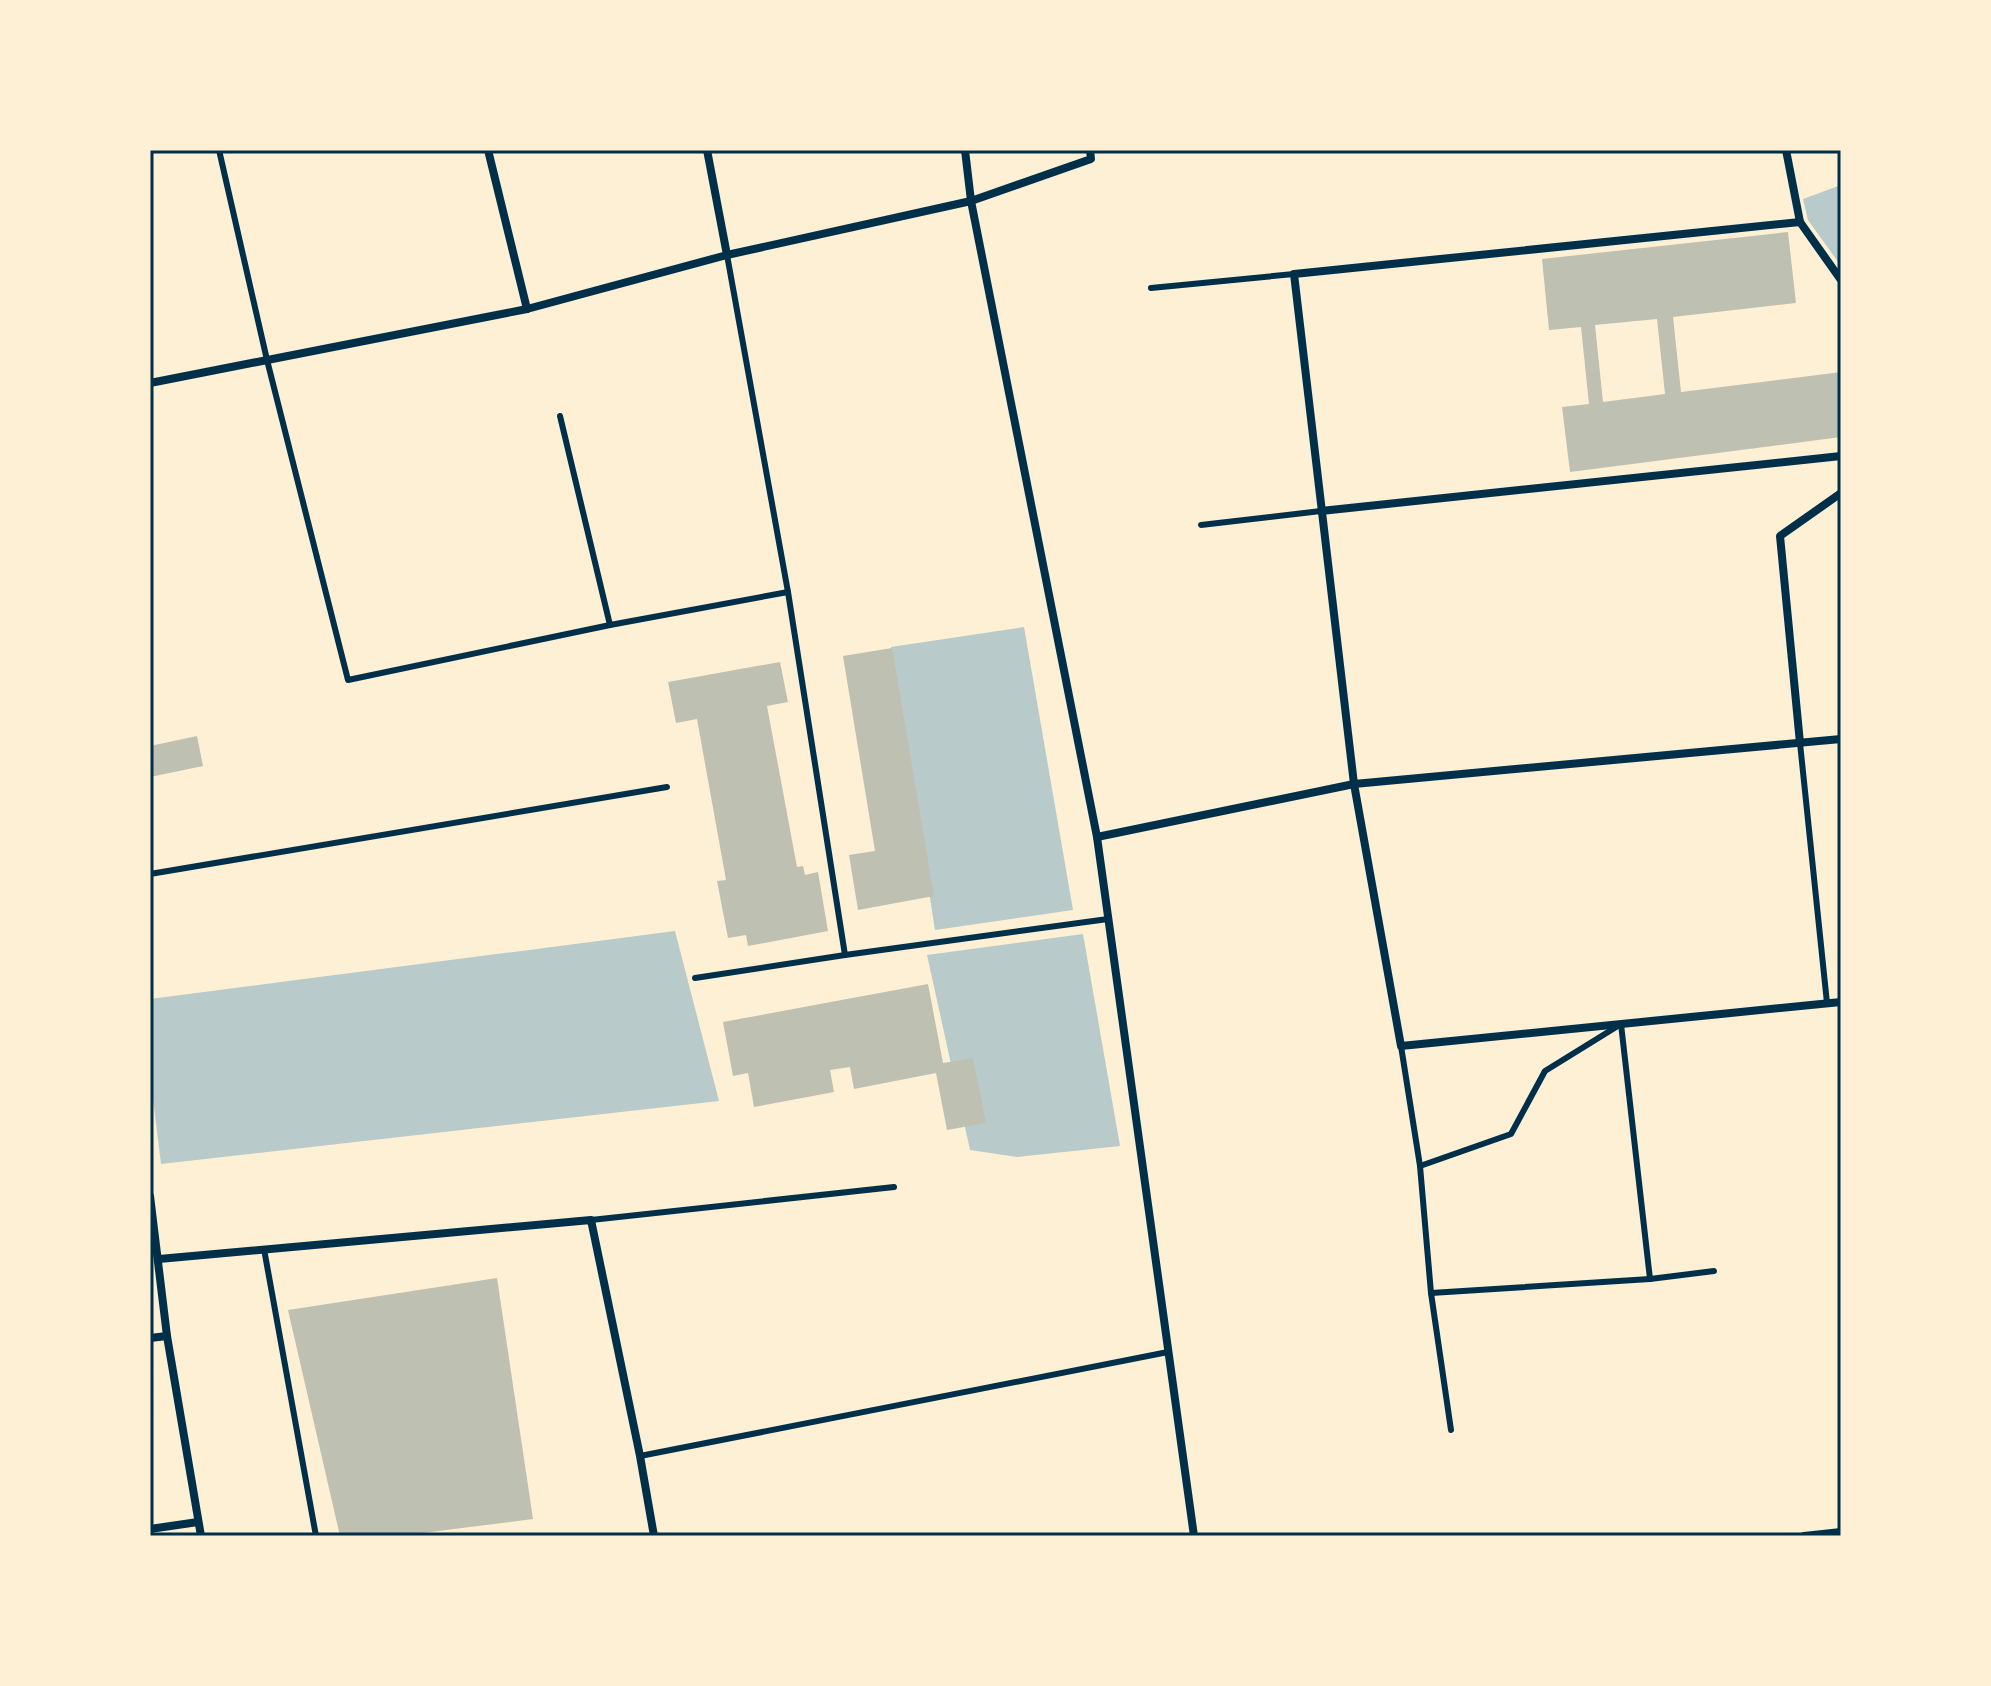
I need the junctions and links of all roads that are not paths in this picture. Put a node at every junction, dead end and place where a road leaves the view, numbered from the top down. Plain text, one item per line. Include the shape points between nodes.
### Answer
1 (219, 150) edge
2 (488, 150) edge
3 (707, 150) edge
4 (965, 150) edge
5 (1090, 150) edge
6 (1786, 150) edge
7 (971, 201) junction
8 (1800, 222) junction
9 (727, 255) junction
10 (1294, 274) junction
11 (1841, 280) edge
12 (1151, 288) dead end
13 (527, 309) junction
14 (267, 360) junction
15 (150, 383) edge
16 (560, 416) dead end
17 (1841, 456) edge
18 (1841, 493) edge
19 (1321, 511) junction
20 (1201, 525) dead end
21 (788, 592) junction
22 (610, 625) junction
23 (1841, 739) edge
24 (1800, 743) junction
25 (1354, 784) junction
26 (667, 787) dead end
27 (1097, 837) junction
28 (150, 874) edge
29 (1108, 919) junction
30 (845, 955) junction
31 (695, 978) dead end
32 (1841, 1002) edge
33 (1827, 1003) junction
34 (1621, 1024) junction
35 (1401, 1046) junction
36 (1420, 1166) junction
37 (894, 1187) dead end
38 (150, 1196) edge
39 (591, 1220) junction
40 (264, 1249) junction
41 (159, 1259) junction
42 (1714, 1271) dead end
43 (1650, 1279) junction
44 (1431, 1293) junction
45 (167, 1336) junction
46 (150, 1338) edge
47 (1168, 1352) junction
48 (1451, 1430) dead end
49 (640, 1456) junction
50 (198, 1522) junction
51 (150, 1529) edge
52 (1841, 1532) edge
53 (201, 1536) edge
54 (316, 1536) edge
55 (654, 1536) edge
56 (1194, 1536) edge
57 (1804, 1536) edge

1 - 14 lane
2 - 13 street
3 - 9 street
4 - 7 street
5 - 7 street via 1091,159
6 - 8 street
7 - 9 street
7 - 27 street
8 - 10 street
8 - 11 street
9 - 13 street
9 - 21 lane
10 - 12 lane
10 - 19 street
13 - 14 street
14 - 15 street
14 - 22 lane via 348,680
16 - 22 lane
17 - 19 street
18 - 24 street via 1780,536
19 - 20 lane
19 - 25 street
21 - 22 lane
21 - 30 lane
23 - 24 street
24 - 25 street
24 - 33 lane
25 - 27 street
25 - 35 street
26 - 28 lane
27 - 29 street
29 - 30 lane
29 - 47 street
30 - 31 lane
32 - 33 street
33 - 34 street
34 - 35 street
34 - 36 lane via 1545,1071 1511,1134
34 - 43 lane
35 - 36 lane
36 - 44 lane
37 - 39 lane
38 - 41 street
39 - 40 street
39 - 49 street
40 - 41 street
40 - 54 lane
41 - 45 street
42 - 43 lane
43 - 44 lane
44 - 48 lane
45 - 46 street
45 - 50 street
47 - 49 lane
47 - 56 street
49 - 55 street
50 - 51 street
50 - 53 street
52 - 57 street

